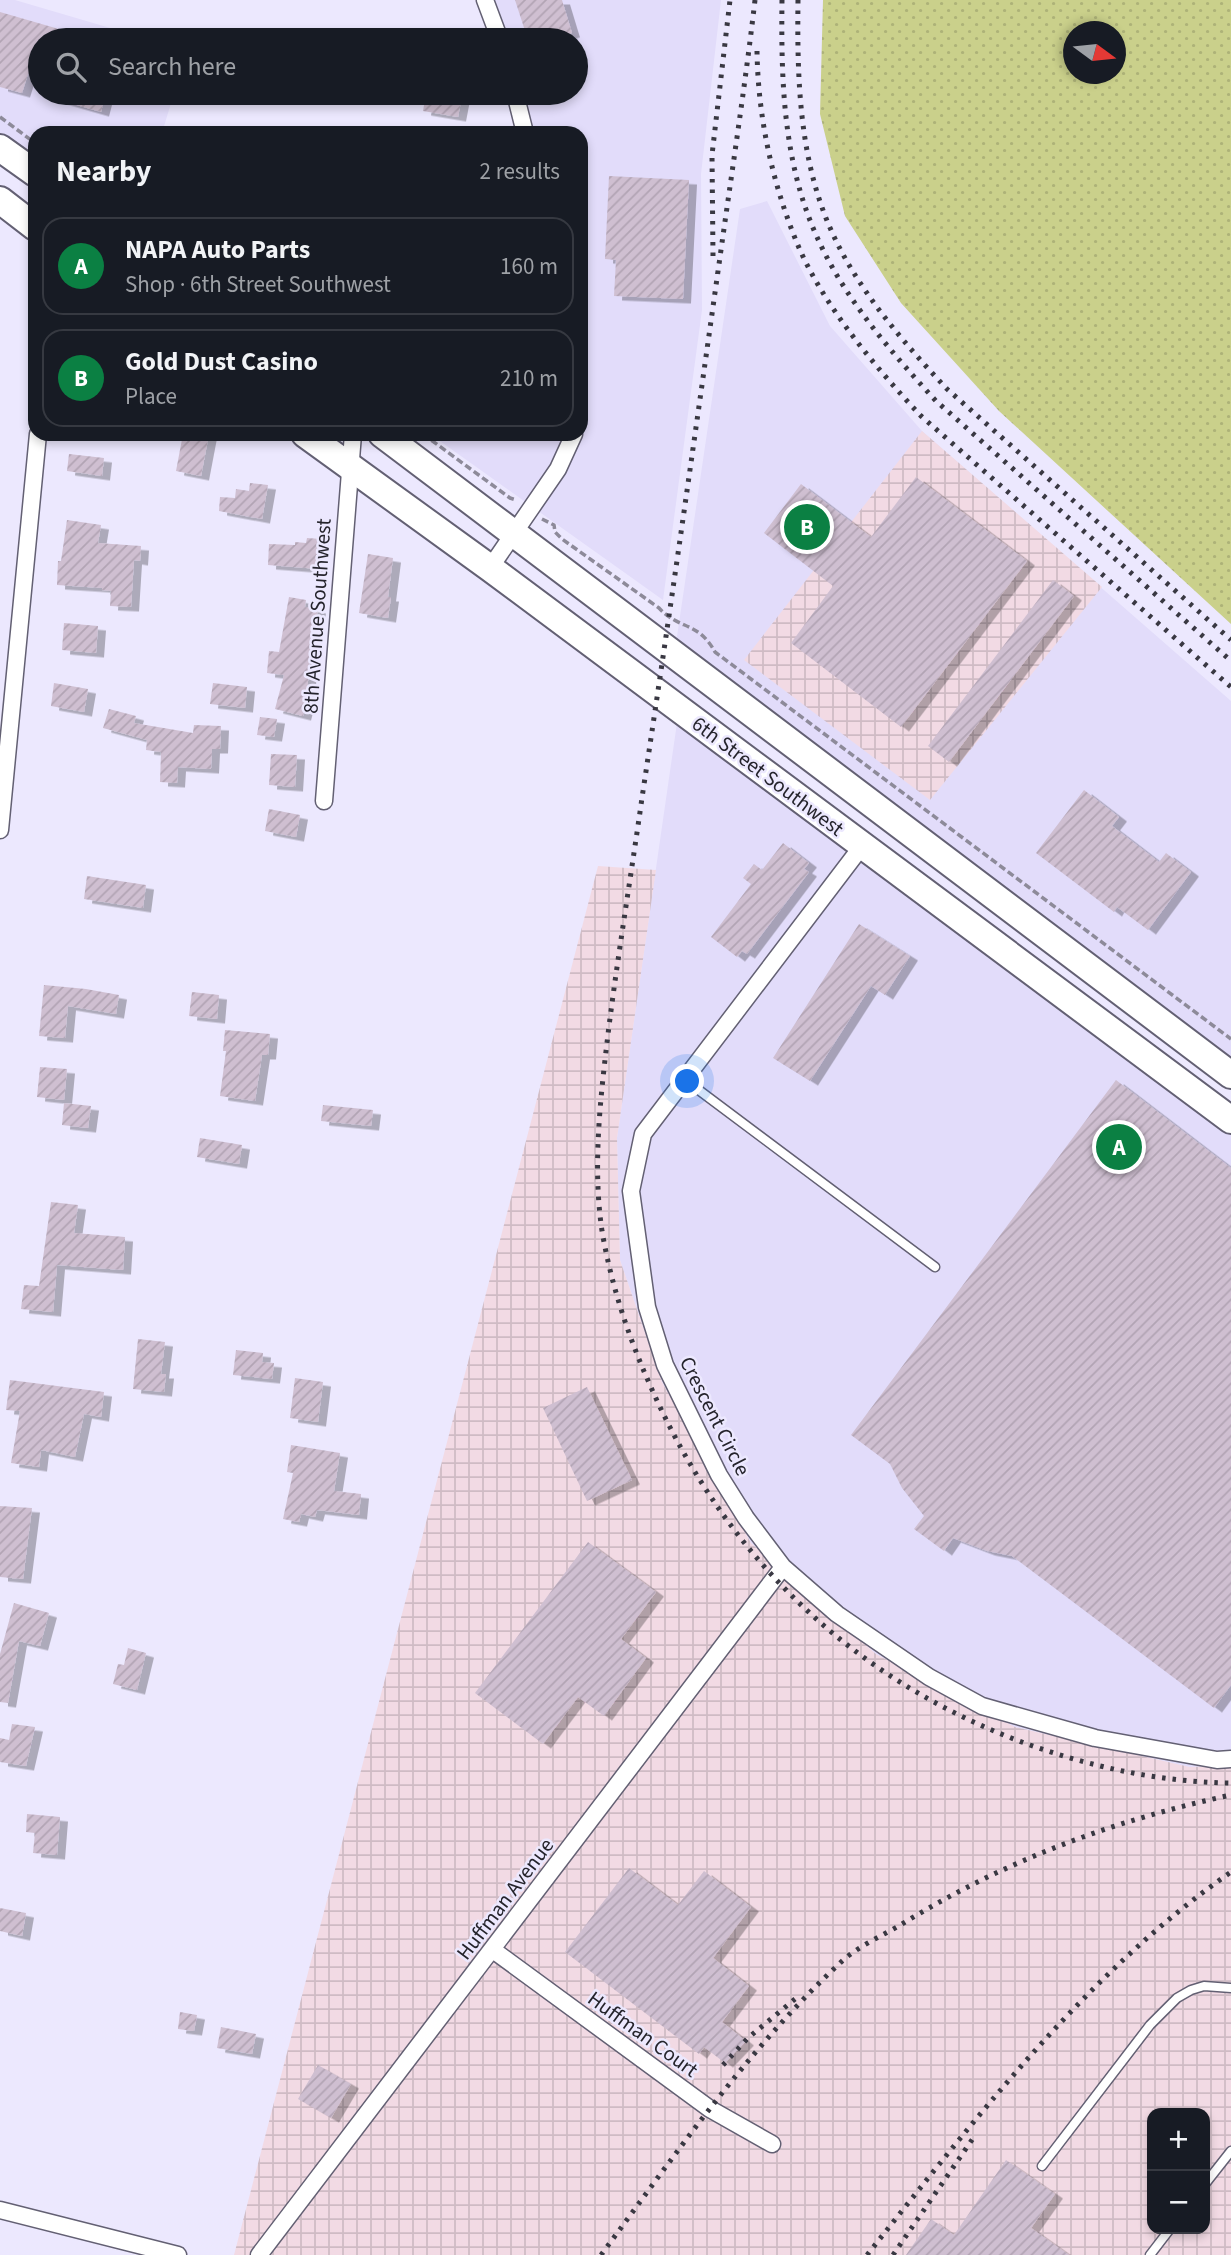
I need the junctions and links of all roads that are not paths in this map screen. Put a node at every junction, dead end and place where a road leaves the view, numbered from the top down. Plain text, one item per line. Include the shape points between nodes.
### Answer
1 (485, 0) edge
2 (496, 28) edge
3 (518, 105) edge
4 (523, 126) edge
5 (0, 148) edge
6 (28, 168) edge
7 (0, 200) edge
8 (28, 222) edge
9 (37, 441) edge
10 (314, 441) edge
11 (352, 441) edge
12 (391, 441) edge
13 (571, 441) edge
14 (349, 468) junction
15 (514, 534) junction
16 (489, 568) junction
17 (324, 802) dead end
18 (0, 830) edge
19 (862, 846) junction
20 (1231, 1075) edge
21 (684, 1079) junction
22 (1231, 1120) edge
23 (934, 1267) dead end
24 (783, 1567) junction
25 (1231, 1759) edge
26 (493, 1950) junction
27 (1231, 1988) edge
28 (772, 2144) dead end
29 (1231, 2151) edge
30 (1042, 2166) dead end
31 (1210, 2178) edge
32 (0, 2210) edge
33 (1166, 2234) edge
34 (178, 2255) edge
35 (259, 2255) edge
36 (1150, 2255) edge

1 - 2 street
3 - 4 street
5 - 6 main road
7 - 8 main road
9 - 18 street
10 - 14 main road, 6th Street Southwest
11 - 14 street, 8th Avenue Southwest
12 - 15 main road, 6th Street Southwest
13 - 15 street via 558,469
14 - 16 main road, 6th Street Southwest
14 - 17 street, 8th Avenue Southwest
15 - 16 street
15 - 20 main road, 6th Street Southwest
16 - 19 main road, 6th Street Southwest
19 - 21 street, Crescent Circle
19 - 22 main road, 6th Street Southwest
21 - 23 lane
21 - 24 street, Crescent Circle via 643,1134 631,1191 647,1307 665,1365 708,1452 746,1518
24 - 25 street, Crescent Circle via 837,1614 929,1677 982,1706 1096,1738
24 - 26 street, Huffman Avenue
26 - 28 street, Huffman Court via 710,2109
26 - 35 street, Huffman Avenue
27 - 30 lane via 1204,1986 1177,1998 1150,2025
29 - 31 lane
32 - 34 street
33 - 36 lane

